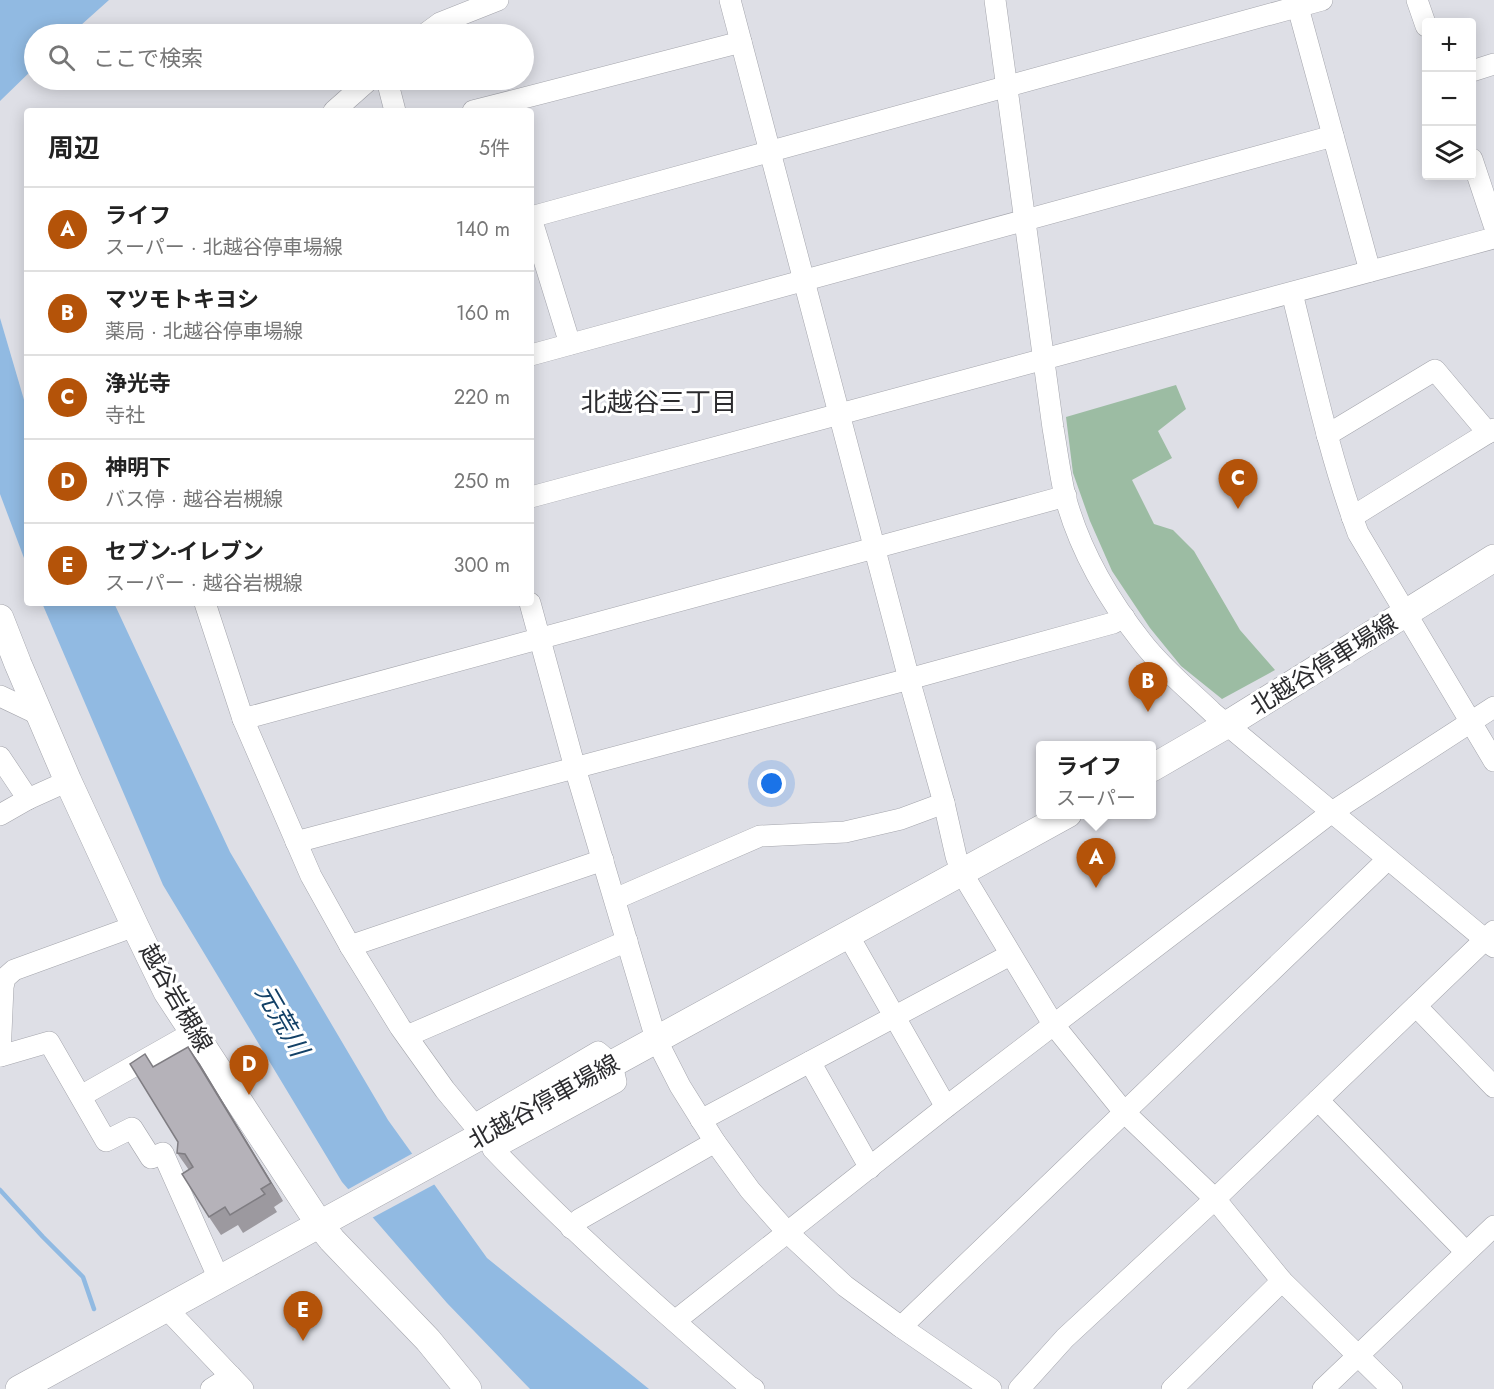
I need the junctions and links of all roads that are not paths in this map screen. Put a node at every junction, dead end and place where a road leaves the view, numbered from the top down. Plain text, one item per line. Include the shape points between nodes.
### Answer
1 (498, 0) edge
2 (995, 0) edge
3 (1322, 0) edge
4 (1418, 0) edge
5 (736, 1) edge
6 (1296, 3) edge
7 (1423, 18) edge
8 (439, 24) edge
9 (741, 42) junction
10 (1494, 64) edge
11 (1476, 70) edge
12 (1007, 86) junction
13 (358, 90) edge
14 (390, 90) edge
15 (337, 108) edge
16 (394, 108) edge
17 (485, 108) edge
18 (1333, 136) junction
19 (769, 151) junction
20 (1476, 171) edge
21 (534, 217) edge
22 (1025, 220) junction
23 (1494, 225) edge
24 (534, 228) edge
25 (1494, 238) edge
26 (1370, 272) junction
27 (803, 281) junction
28 (1292, 293) junction
29 (570, 344) junction
30 (534, 354) edge
31 (1044, 360) junction
32 (838, 415) junction
33 (1491, 431) edge
34 (1327, 435) junction
35 (534, 496) edge
36 (1065, 496) junction
37 (1352, 517) junction
38 (874, 549) junction
39 (1494, 558) edge
40 (206, 606) edge
41 (531, 606) edge
42 (1407, 613) junction
43 (1124, 617) junction
44 (0, 618) edge
45 (539, 638) junction
46 (909, 679) junction
47 (0, 696) edge
48 (1494, 707) edge
49 (38, 714) junction
50 (243, 719) junction
51 (1471, 722) junction
52 (1228, 724) junction
53 (0, 757) edge
54 (1494, 761) edge
55 (1156, 766) edge
56 (575, 768) junction
57 (68, 781) junction
58 (28, 799) junction
59 (944, 803) junction
60 (1332, 812) junction
61 (0, 816) edge
62 (1059, 819) edge
63 (296, 842) junction
64 (1388, 859) junction
65 (603, 860) junction
66 (962, 873) junction
67 (615, 899) junction
68 (135, 926) junction
69 (849, 935) junction
70 (1491, 939) edge
71 (627, 941) junction
72 (350, 946) junction
73 (1010, 955) junction
74 (1, 988) edge
75 (1416, 1006) junction
76 (895, 1016) junction
77 (1053, 1024) junction
78 (194, 1032) junction
79 (406, 1036) junction
80 (656, 1039) junction
81 (0, 1056) edge
82 (810, 1062) junction
83 (612, 1064) junction
84 (1494, 1087) edge
85 (81, 1096) junction
86 (1318, 1101) junction
87 (946, 1107) junction
88 (1124, 1112) junction
89 (701, 1120) junction
90 (715, 1142) junction
91 (870, 1168) junction
92 (1215, 1199) junction
93 (327, 1221) junction
94 (1494, 1226) edge
95 (571, 1228) junction
96 (788, 1233) junction
97 (1466, 1252) junction
98 (219, 1279) junction
99 (1282, 1281) junction
100 (166, 1309) junction
101 (675, 1321) junction
102 (901, 1327) junction
103 (1358, 1356) junction
104 (237, 1383) edge
105 (20, 1389) edge
106 (211, 1389) edge
107 (468, 1389) edge
108 (754, 1389) edge
109 (991, 1389) edge
110 (1019, 1389) edge
111 (1172, 1389) edge
112 (1323, 1389) edge
113 (1392, 1389) edge

1 - 8 street
2 - 12 street
3 - 6 street
4 - 7 street
5 - 9 street
6 - 12 street
6 - 18 street
9 - 17 street
9 - 19 street
10 - 11 street
12 - 19 street
12 - 22 street
13 - 15 street
14 - 16 street
18 - 22 street
18 - 26 street
19 - 21 street
19 - 27 street
20 - 23 street
22 - 27 street
22 - 31 street
24 - 29 street
25 - 26 street
26 - 28 street
27 - 29 street
27 - 32 street
28 - 31 street
28 - 34 street
29 - 30 street
31 - 32 street
31 - 36 street
32 - 35 street
32 - 38 street
33 - 34 street via 1435,370
33 - 37 street
34 - 37 street
36 - 38 street
36 - 43 street via 1092,564
37 - 42 street
38 - 45 street
38 - 46 street
39 - 42 main road, 北越谷停車場線
40 - 50 street
41 - 45 street
42 - 51 street
42 - 52 main road, 北越谷停車場線
43 - 46 street
43 - 52 street via 1169,672
44 - 49 main road, 越谷岩槻線
45 - 50 street
45 - 56 street
46 - 56 street
46 - 59 street
47 - 49 street
48 - 51 street
49 - 57 main road, 越谷岩槻線
50 - 63 street
51 - 54 street
51 - 60 street
52 - 55 main road, 北越谷停車場線
52 - 60 street
53 - 58 street
56 - 63 street
56 - 65 street
57 - 58 street
57 - 68 main road, 越谷岩槻線
58 - 61 street
59 - 66 street
59 - 67 street via 901,819 844,832 760,836
60 - 64 street
60 - 77 street
62 - 66 main road, 北越谷停車場線
63 - 72 street
64 - 70 street
64 - 88 street
65 - 67 street
65 - 72 street
66 - 69 main road, 北越谷停車場線
66 - 73 street
67 - 71 street
68 - 74 street via 14,970
68 - 78 main road, 越谷岩槻線 via 167,992
69 - 76 street
69 - 80 main road, 北越谷停車場線
70 - 75 street
71 - 79 street
71 - 80 street
72 - 79 street
73 - 76 street
73 - 77 street
74 - 81 street
75 - 84 street
75 - 86 street
76 - 82 street
76 - 87 street
77 - 87 street
77 - 88 street
78 - 85 street
78 - 93 main road, 越谷岩槻線
79 - 83 street via 474,1125 598,1052
80 - 83 main road, 北越谷停車場線
80 - 89 street
81 - 85 street via 49,1042
82 - 89 street
82 - 91 street
83 - 93 main road, 北越谷停車場線
83 - 95 street via 616,1082 493,1149
85 - 98 street via 106,1141 132,1128 152,1158 163,1153
86 - 92 street
86 - 97 street
87 - 91 street
88 - 92 street
88 - 102 street
89 - 90 street
90 - 95 street
90 - 96 street via 750,1191
91 - 96 street
92 - 99 street
92 - 110 street via 1065,1338
93 - 98 main road, 北越谷停車場線
93 - 107 main road, 越谷岩槻線 via 345,1255 428,1340
94 - 97 street
95 - 101 street
96 - 101 street
96 - 102 street via 845,1286
97 - 103 street
98 - 100 main road, 北越谷停車場線
99 - 103 street
99 - 111 street
100 - 104 street
100 - 105 main road, 北越谷停車場線
101 - 108 street
102 - 109 street
103 - 112 street
103 - 113 street
104 - 106 street

